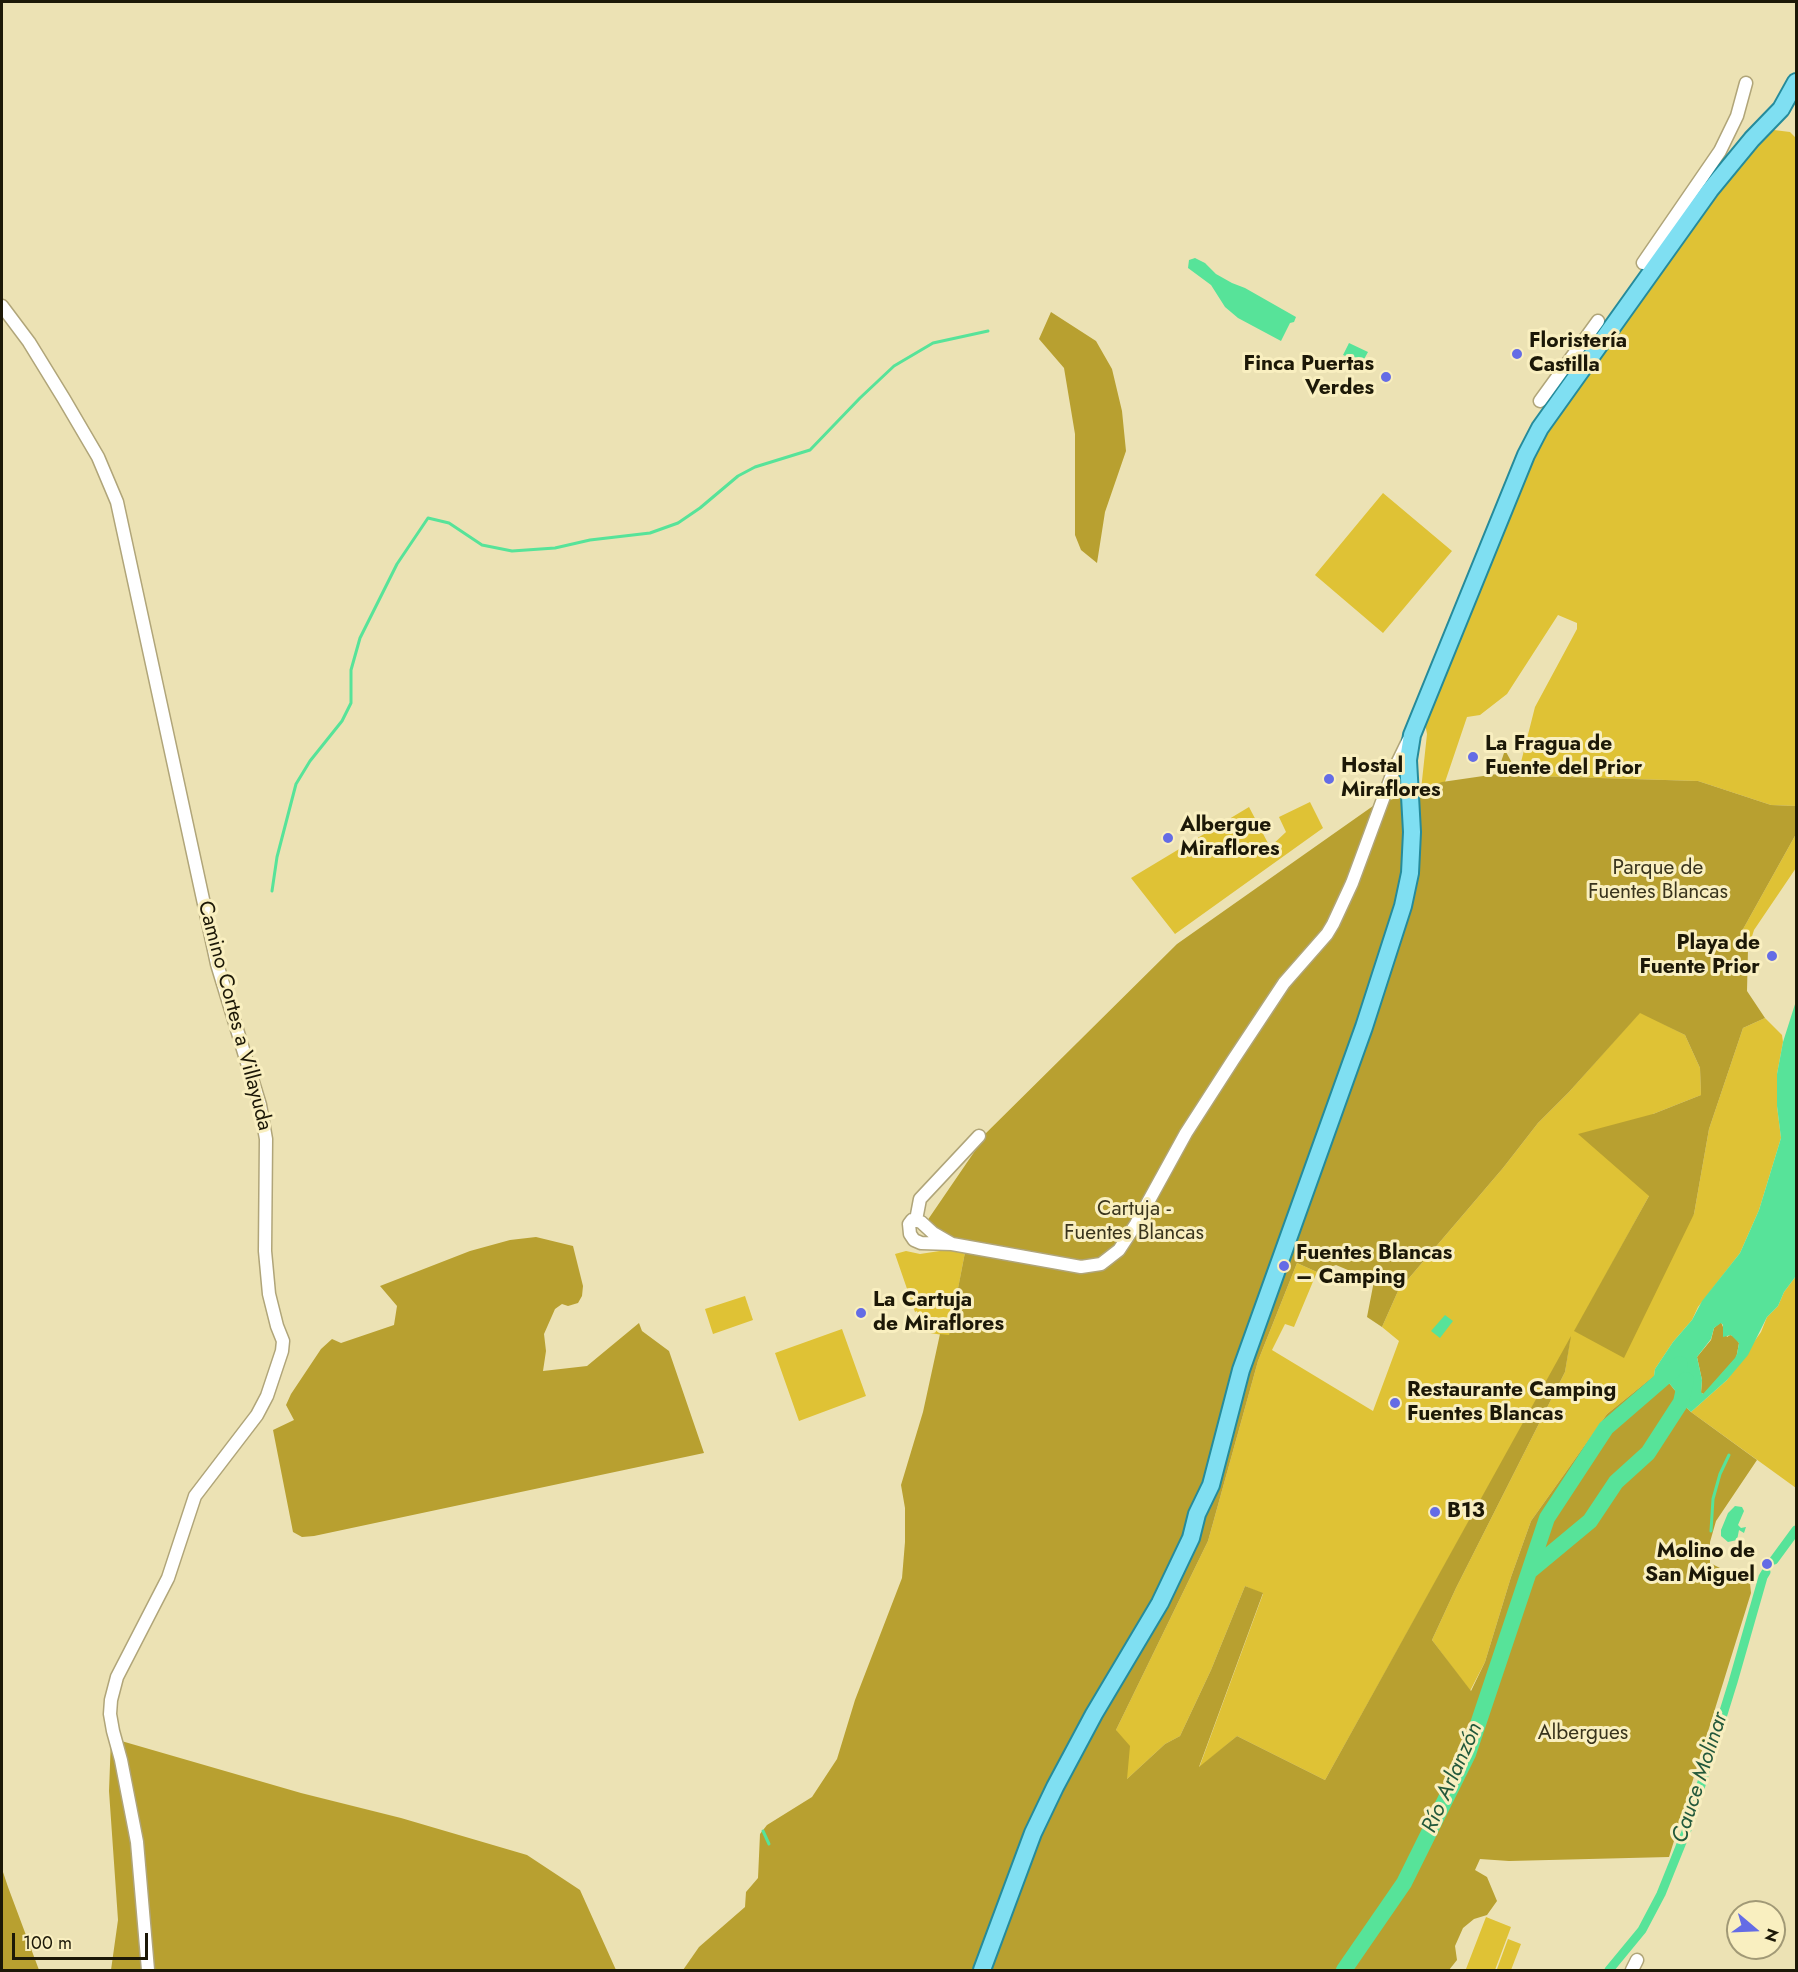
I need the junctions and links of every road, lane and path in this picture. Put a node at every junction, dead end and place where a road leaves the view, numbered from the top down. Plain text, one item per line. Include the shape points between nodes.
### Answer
1 (1797, 82) edge
2 (1746, 83) dead end
3 (1797, 113) edge
4 (1774, 117) junction
5 (1643, 263) dead end
6 (2, 306) edge
7 (1599, 321) dead end
8 (1571, 385) junction
9 (1412, 735) junction
10 (1391, 780) junction
11 (1409, 783) junction
12 (1385, 796) junction
13 (979, 1137) dead end
14 (147, 1971) edge
15 (982, 1971) edge

1 - 4 main road
2 - 5 street via 1737,116 1720,151
3 - 4 main road
4 - 8 main road via 1710,190
6 - 14 street, Camino Cortes a Villayuda via 64,399 98,457 117,502 217,964 260,1106 266,1139 265,1251 269,1294 283,1341 282,1351 257,1415 195,1496 168,1578 117,1677 111,1700 113,1731 137,1842
7 - 8 street via 1540,401
8 - 9 main road via 1528,449
9 - 10 street
9 - 11 main road
10 - 11 street via 1399,776
10 - 12 street
11 - 12 street
11 - 15 main road via 1412,832 1403,906 1361,1037 1242,1370 1191,1538 1160,1604 1055,1786 1033,1833
12 - 13 street via 1333,924 1284,983 1233,1060 1119,1250 1101,1264 1081,1267 951,1244 916,1220 920,1199

